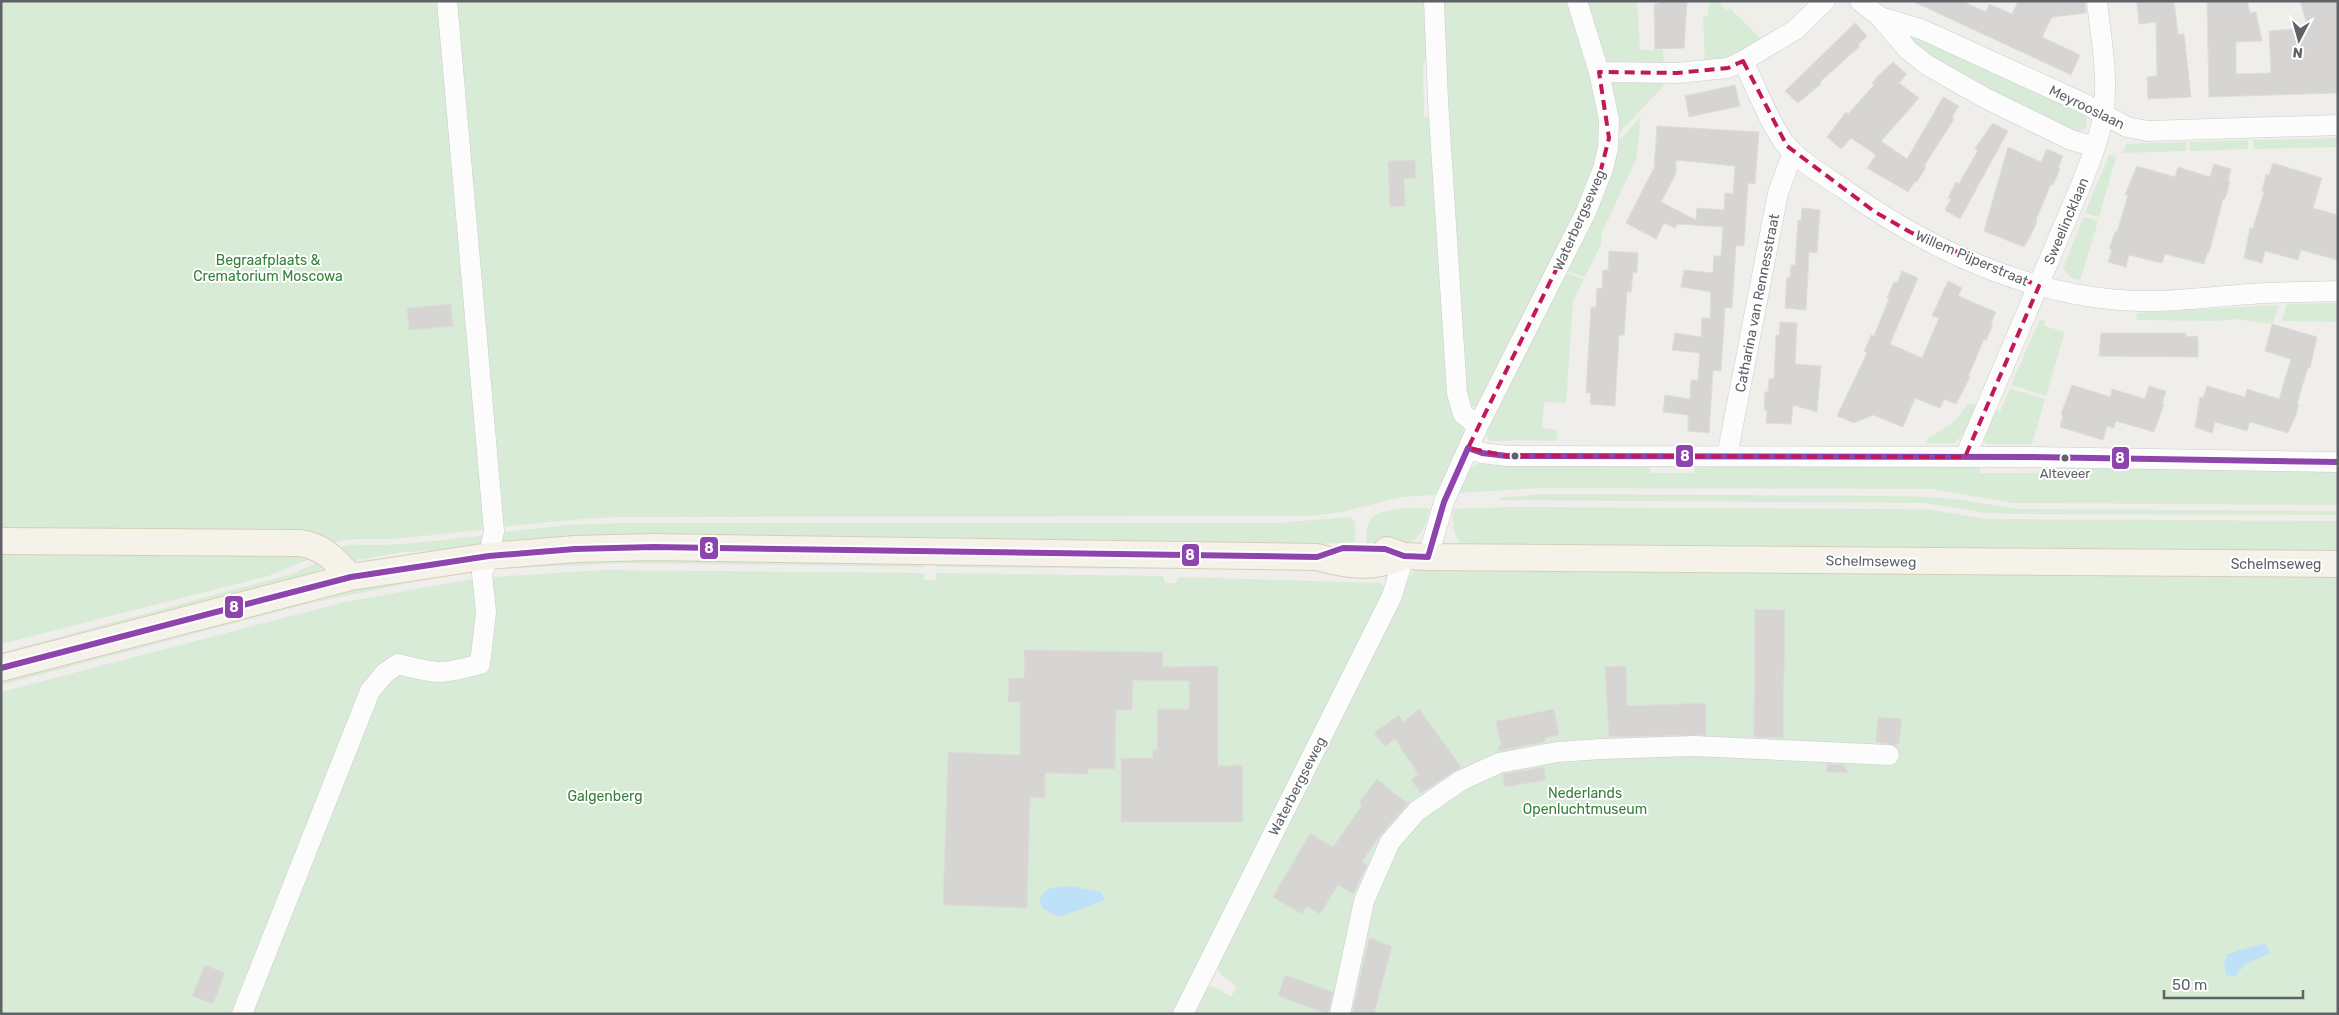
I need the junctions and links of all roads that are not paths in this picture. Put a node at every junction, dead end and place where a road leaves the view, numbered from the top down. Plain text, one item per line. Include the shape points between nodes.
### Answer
1 (447, 1) edge
2 (1434, 1) edge
3 (1577, 1) edge
4 (1825, 1) edge
5 (2097, 1) edge
6 (1869, 8) edge
7 (1743, 61) junction
8 (1599, 72) junction
9 (2103, 115) junction
10 (2338, 125) edge
11 (2095, 147) junction
12 (1794, 152) junction
13 (2039, 286) junction
14 (2338, 292) edge
15 (1478, 426) junction
16 (1468, 448) junction
17 (1727, 456) junction
18 (1965, 457) junction
19 (2338, 462) edge
20 (1, 541) edge
21 (489, 556) junction
22 (1416, 557) junction
23 (2338, 564) edge
24 (351, 577) junction
25 (1, 668) edge
26 (1888, 755) dead end
27 (242, 1014) edge
28 (1183, 1014) edge
29 (1340, 1014) edge

1 - 21 street via 491,490 494,531
2 - 15 street via 1457,393 1463,414
3 - 8 street, Waterbergseweg
4 - 7 street via 1795,30
5 - 9 street, Sweelincklaan via 2105,78
6 - 9 street, Meyrooslaan via 1921,29
6 - 11 street, Meyrooslaan via 1908,50 1947,77 2071,140
7 - 8 street via 1728,68 1677,73
7 - 12 street, Willem Pijperstraat via 1779,133
8 - 15 street, Waterbergseweg via 1609,120 1603,168 1586,212
9 - 10 street, Meyrooslaan via 2127,127 2148,131
9 - 11 street, Sweelincklaan
11 - 13 street, Sweelincklaan
12 - 13 street, Willem Pijperstraat via 1875,212 1910,232 1970,260
12 - 17 street, Catharina van Rennesstraat via 1778,193
13 - 14 street, Willem Pijperstraat via 2092,297 2140,301
13 - 18 street, Sweelincklaan
15 - 16 street, Waterbergseweg
16 - 17 street via 1507,456
16 - 22 street, Waterbergseweg
17 - 18 street
18 - 19 street
20 - 24 main road via 299,543 313,545 325,552
21 - 22 main road, Schelmseweg via 575,549 653,548 1317,557 1343,548 1385,549
21 - 24 main road, Schelmseweg
21 - 27 street via 482,574 486,612 480,664 442,674 398,664 370,690
22 - 23 main road, Schelmseweg
22 - 28 street, Waterbergseweg via 1392,596
24 - 25 main road, Schelmseweg
26 - 29 street via 1694,746 1601,748 1499,763 1460,781 1417,811 1390,842 1364,901

